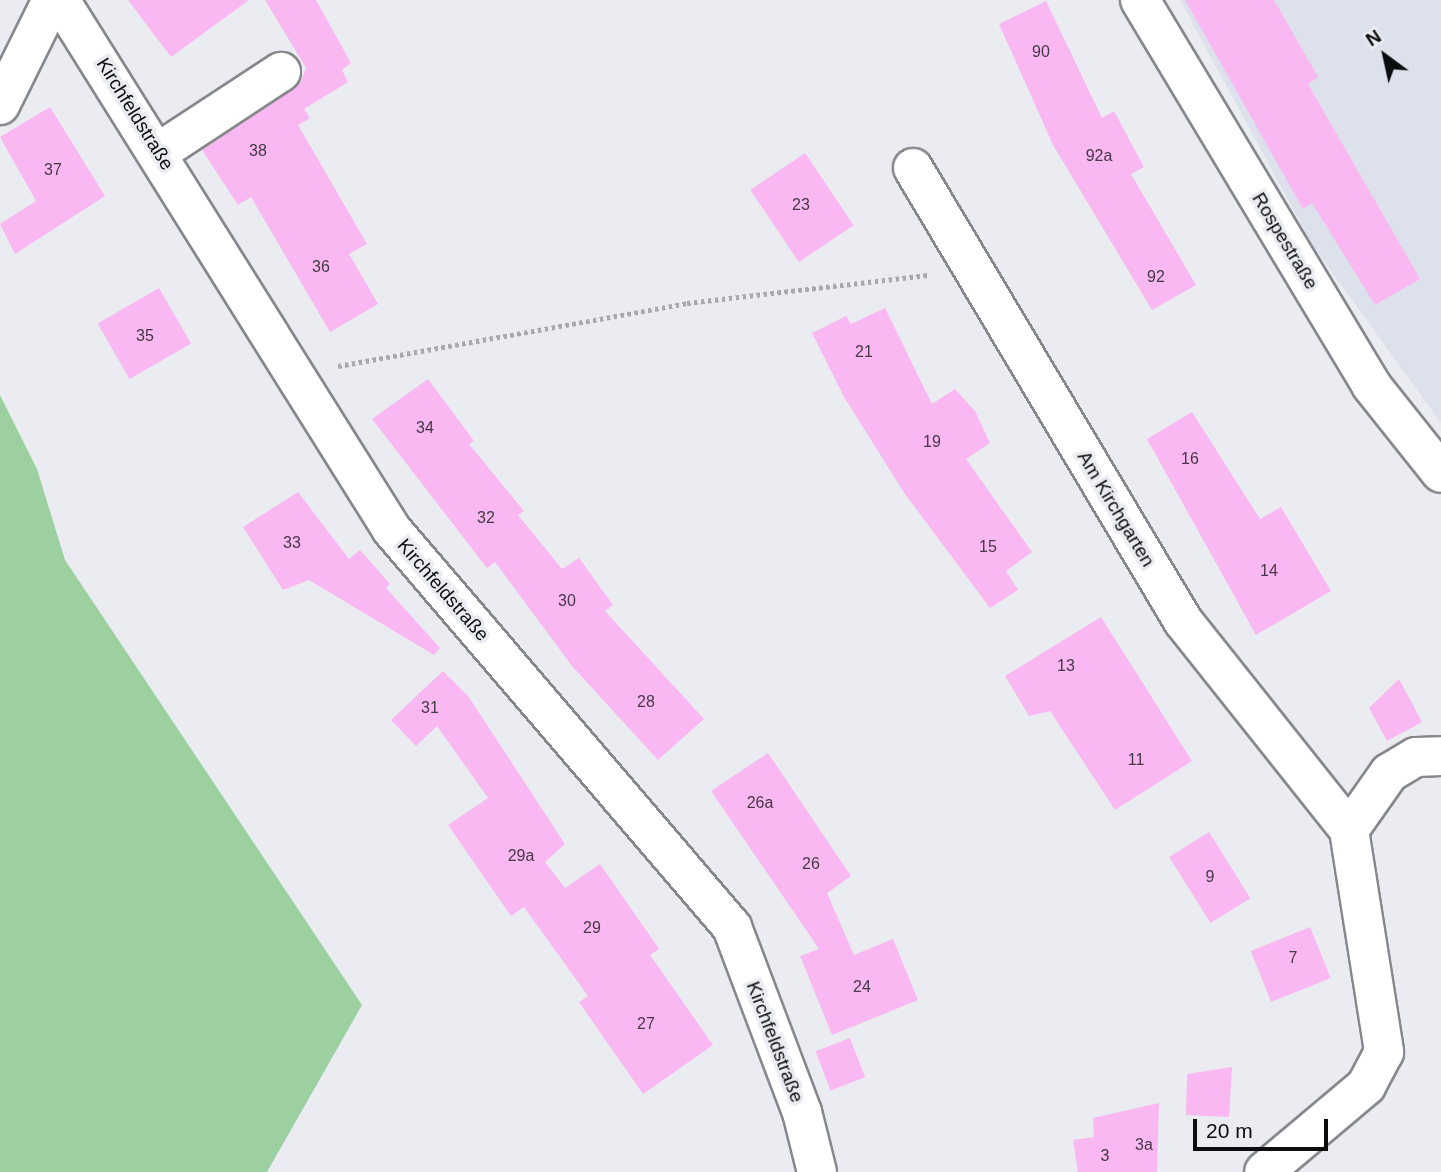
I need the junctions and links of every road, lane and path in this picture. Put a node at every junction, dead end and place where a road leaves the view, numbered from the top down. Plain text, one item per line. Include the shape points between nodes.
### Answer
1 (1140, 0) edge
2 (61, 1) edge
3 (281, 72) dead end
4 (0, 105) edge
5 (159, 152) junction
6 (912, 168) dead end
7 (973, 270) junction
8 (296, 375) junction
9 (1441, 473) edge
10 (1441, 756) edge
11 (1349, 830) junction
12 (817, 1172) edge
13 (1264, 1172) edge

1 - 9 street, Rospestraße via 1371,385
2 - 4 street
2 - 5 street, Kirchfeldstraße
3 - 5 street
5 - 8 street, Kirchfeldstraße
6 - 7 street, Am Kirchgarten
7 - 8 path via 687,303
7 - 11 street, Am Kirchgarten via 1183,621
8 - 12 street, Kirchfeldstraße via 392,530 732,927 802,1112
10 - 11 street via 1416,757 1389,773
11 - 13 street, Am Kirchgarten via 1384,1052 1366,1086

